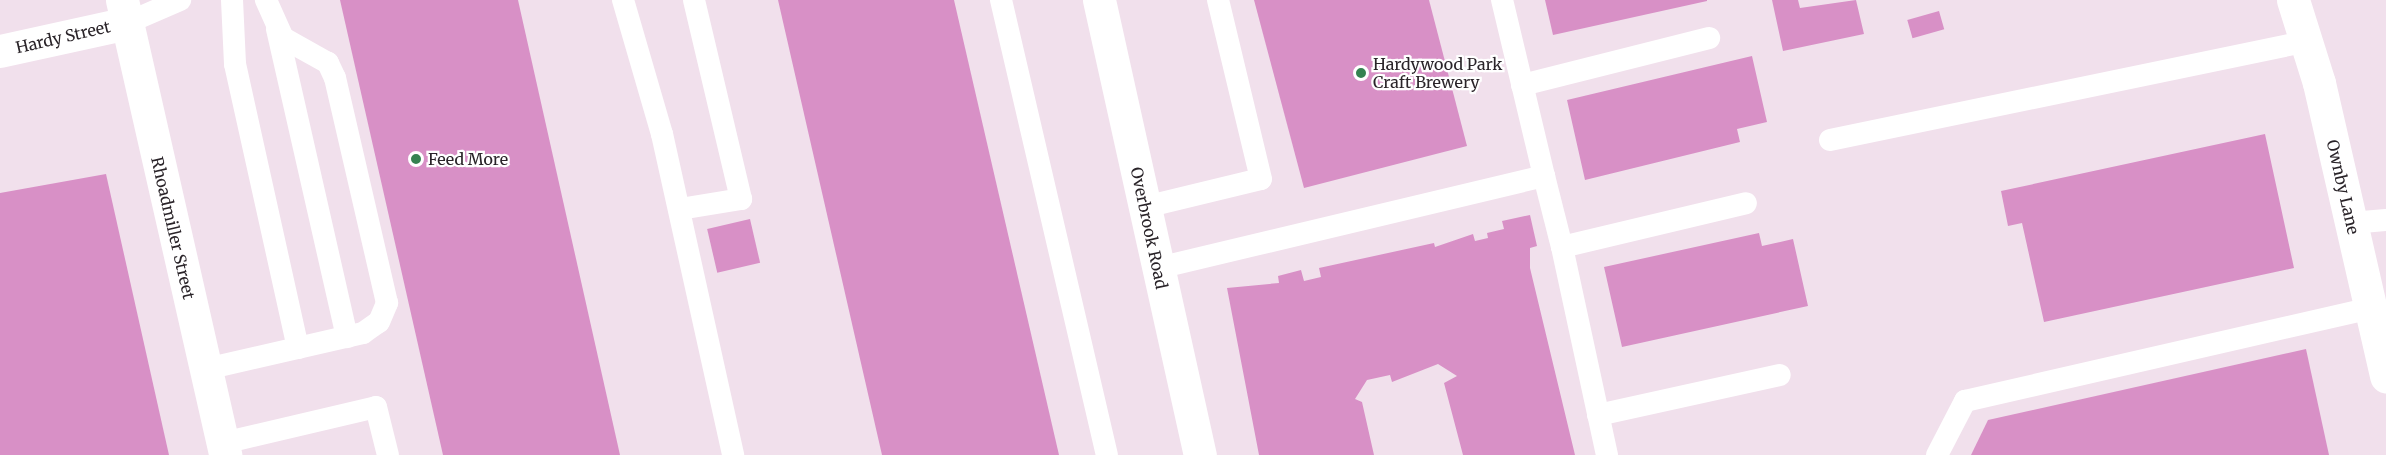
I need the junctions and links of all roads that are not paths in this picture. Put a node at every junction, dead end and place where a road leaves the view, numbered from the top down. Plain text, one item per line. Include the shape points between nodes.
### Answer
1 (180, 0) edge
2 (232, 0) edge
3 (266, 0) edge
4 (622, 0) edge
5 (694, 0) edge
6 (1001, 0) edge
7 (1099, 0) edge
8 (1218, 0) edge
9 (1502, 0) edge
10 (2293, 0) edge
11 (124, 11) edge
12 (277, 29) junction
13 (1709, 38) dead end
14 (2307, 41) junction
15 (0, 51) edge
16 (1522, 85) junction
17 (1830, 140) dead end
18 (1544, 176) junction
19 (1746, 203) dead end
20 (1145, 207) junction
21 (680, 209) junction
22 (2386, 220) edge
23 (2351, 223) junction
24 (1562, 247) junction
25 (1158, 268) junction
26 (2371, 308) junction
27 (347, 337) junction
28 (298, 348) junction
29 (206, 369) junction
30 (1780, 375) dead end
31 (2386, 376) edge
32 (1598, 415) junction
33 (224, 449) edge
34 (388, 455) edge
35 (733, 455) edge
36 (1107, 455) edge
37 (1200, 455) edge
38 (1607, 455) edge
39 (1936, 455) edge

1 - 11 lane
2 - 28 lane via 235,64
3 - 12 lane
4 - 21 lane
5 - 21 lane via 741,199
6 - 36 lane
7 - 20 street, Overbrook Road
8 - 20 lane via 1261,179
9 - 16 lane
10 - 14 street, Ownby Lane
11 - 15 street, Hardy Street
11 - 29 street, Rhoadmiller Street
12 - 27 lane
12 - 27 lane via 328,63 335,78 387,303 371,330
13 - 16 lane
14 - 17 lane
14 - 23 street, Ownby Lane
16 - 18 lane
18 - 24 lane
18 - 25 lane
19 - 24 lane
20 - 25 street, Overbrook Road
21 - 35 lane
22 - 23 lane
23 - 26 street, Ownby Lane
24 - 32 lane
25 - 37 street, Overbrook Road
26 - 31 street, Ownby Lane
26 - 39 lane via 1965,401
27 - 28 lane
28 - 29 lane
29 - 33 street, Rhoadmiller Street
30 - 32 lane
32 - 38 lane
33 - 34 lane via 376,407

